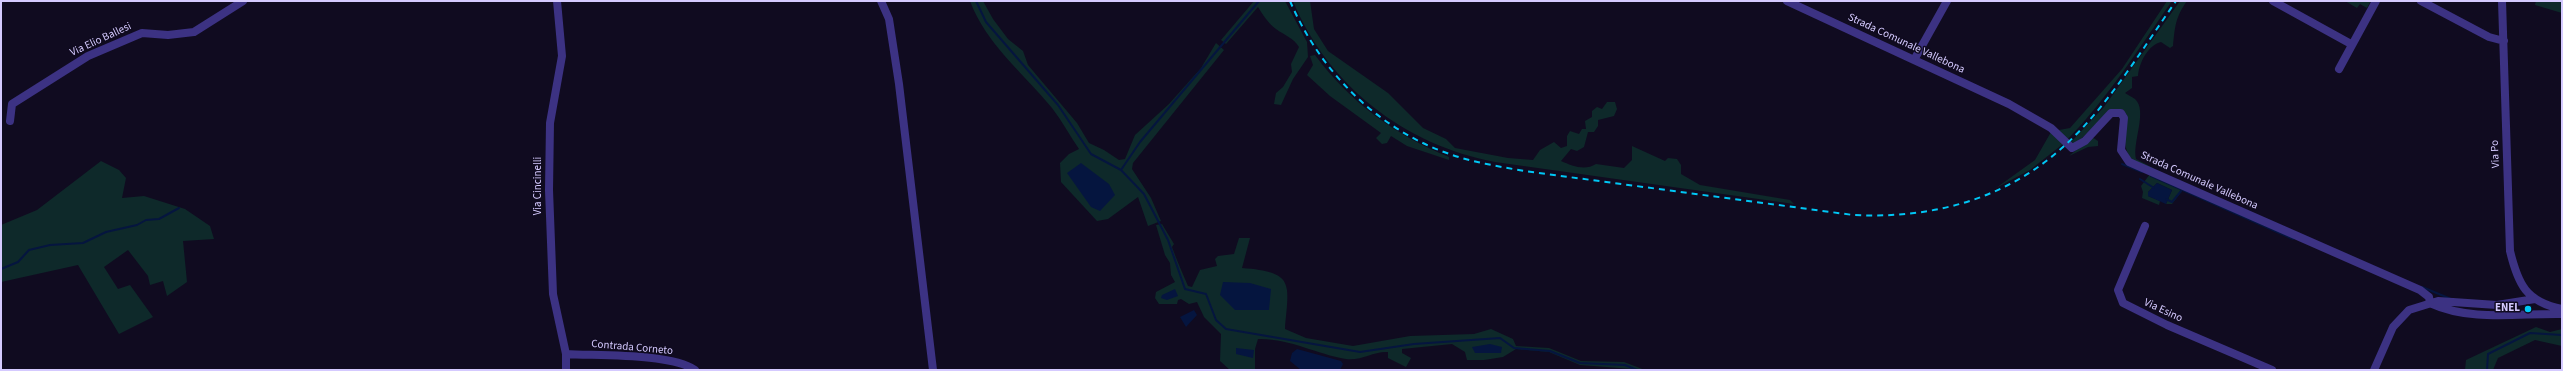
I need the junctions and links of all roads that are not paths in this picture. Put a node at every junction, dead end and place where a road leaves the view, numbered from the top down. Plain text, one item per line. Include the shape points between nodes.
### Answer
1 (243, 1) edge
2 (557, 1) edge
3 (881, 1) edge
4 (1786, 1) edge
5 (1947, 1) edge
6 (2273, 1) edge
7 (2376, 1) edge
8 (2421, 1) edge
9 (2502, 1) edge
10 (2504, 42) junction
11 (2351, 44) junction
12 (1914, 60) junction
13 (2339, 69) dead end
14 (10, 122) dead end
15 (2145, 226) dead end
16 (2523, 288) junction
17 (2535, 299) junction
18 (2430, 303) junction
19 (2508, 304) junction
20 (2562, 309) edge
21 (2531, 314) junction
22 (2562, 314) edge
23 (566, 354) junction
24 (566, 370) edge
25 (695, 370) edge
26 (933, 370) edge
27 (2272, 370) edge
28 (2374, 370) edge

1 - 14 street, Via Elio Ballesi via 194,32 168,35 142,33 88,56 12,104
2 - 23 street, Via Cincinelli via 562,56 550,123 549,190 553,294
3 - 26 street via 889,19 899,84
4 - 12 street, Strada Comunale Vallebona
5 - 12 street
6 - 11 street
7 - 11 street
8 - 10 street via 2489,37
9 - 10 street, Via Po
10 - 16 street, Via Po via 2510,251 2517,278
11 - 13 street
12 - 18 street, Strada Comunale Vallebona via 2038,119 2057,132 2072,148 2085,141 2111,113 2122,113 2124,118 2121,147 2129,162 2420,290 2429,297
15 - 27 street, Via Esino via 2118,290 2123,303 2167,325
16 - 17 street, Via Po
16 - 19 street via 2519,297
17 - 19 street
17 - 20 street, Via Po
17 - 21 street via 2537,307
18 - 19 street via 2443,301 2480,305
18 - 21 street via 2448,311 2475,315
18 - 28 street via 2409,310 2398,319
21 - 22 street
23 - 24 street, Via Cincinelli
23 - 25 street, Contrada Corneto via 668,360

